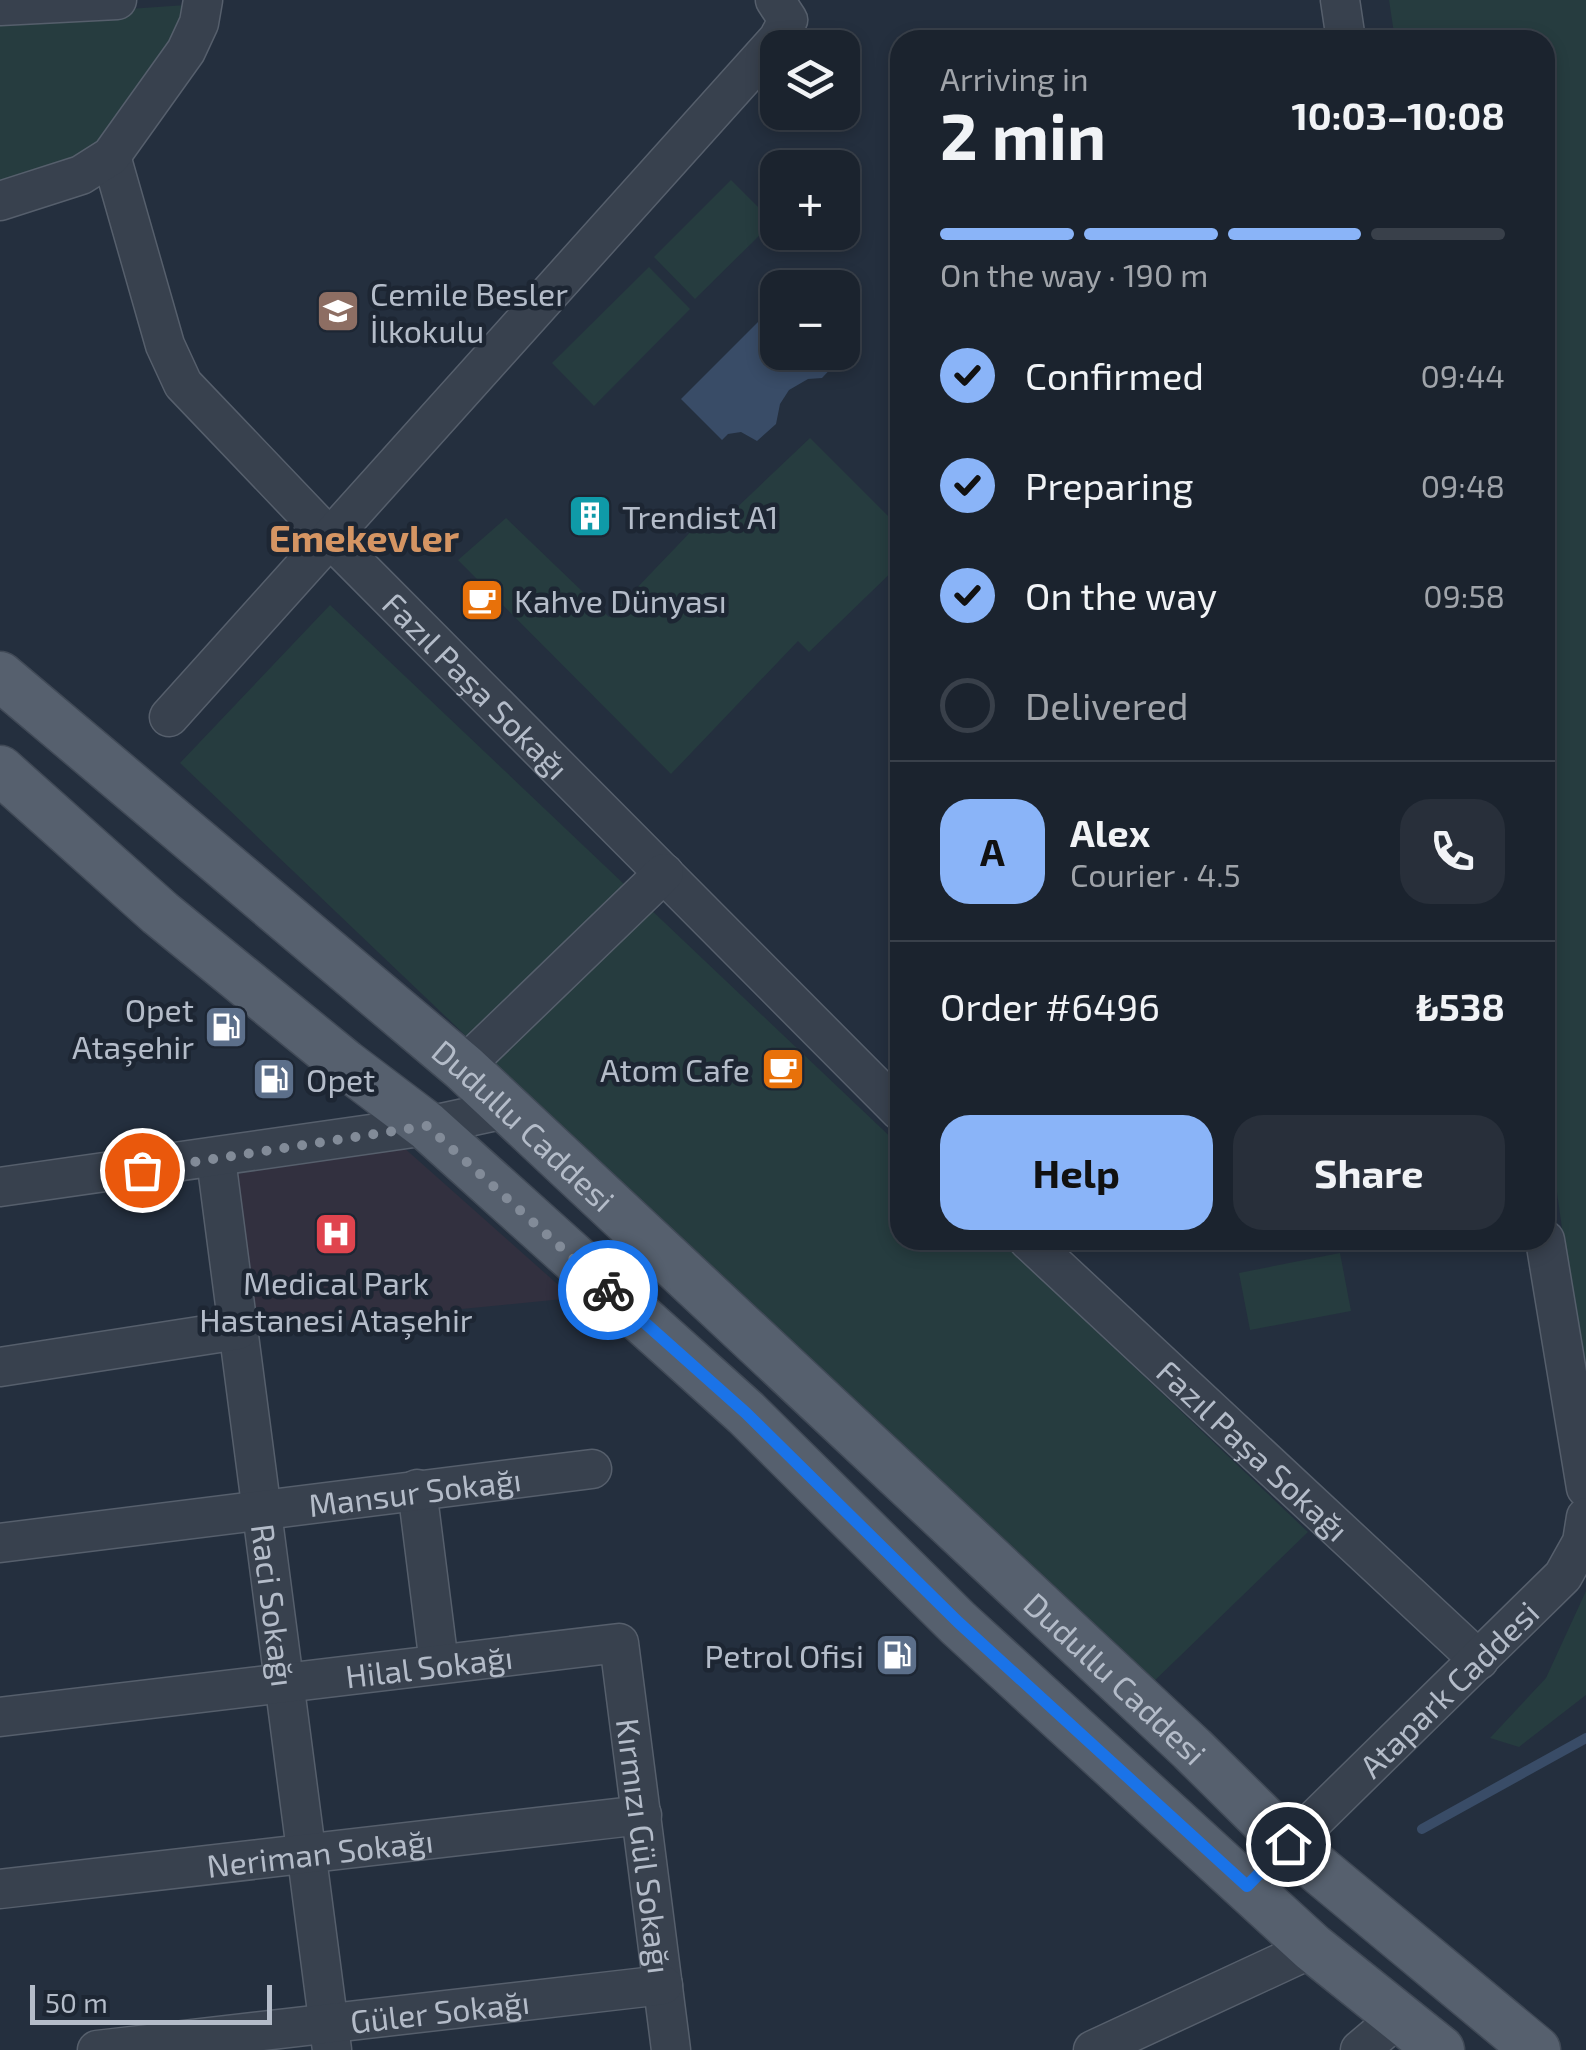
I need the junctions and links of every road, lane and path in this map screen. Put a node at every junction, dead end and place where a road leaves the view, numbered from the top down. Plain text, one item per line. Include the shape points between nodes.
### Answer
1 (117, 0) edge
2 (203, 0) edge
3 (775, 0) edge
4 (1340, 0) edge
5 (0, 6) edge
6 (1344, 30) edge
7 (112, 156) junction
8 (0, 201) edge
9 (330, 538) junction
10 (0, 676) edge
11 (169, 717) dead end
12 (0, 770) edge
13 (664, 874) junction
14 (463, 1066) junction
15 (890, 1101) edge
16 (506, 1108) junction
17 (427, 1126) junction
18 (216, 1159) junction
19 (0, 1187) edge
20 (1039, 1250) edge
21 (1547, 1250) edge
22 (238, 1330) junction
23 (0, 1367) edge
24 (592, 1469) dead end
25 (1586, 1488) edge
26 (417, 1490) junction
27 (261, 1508) junction
28 (1586, 1517) edge
29 (0, 1543) edge
30 (620, 1642) joint
31 (1479, 1660) junction
32 (439, 1664) junction
33 (284, 1683) junction
34 (0, 1716) edge
35 (642, 1814) junction
36 (1288, 1844) junction
37 (307, 1853) junction
38 (1247, 1886) junction
39 (0, 1889) edge
40 (1313, 1948) junction
41 (663, 1984) junction
42 (330, 2037) edge
43 (1422, 2039) edge
44 (97, 2050) edge
45 (671, 2050) edge
46 (1094, 2050) edge
47 (1360, 2050) edge
48 (1536, 2050) edge

1 - 5 street
2 - 7 street via 186,51
3 - 9 street via 788,20 778,39
4 - 6 street
7 - 8 street via 82,174
7 - 9 street, Fazıl Paşa Sokağı via 165,345 183,384
9 - 11 street
9 - 13 street, Fazıl Paşa Sokağı
10 - 14 main road, Dudullu Caddesi
12 - 17 main road, Dudullu Caddesi via 160,913
13 - 14 street
13 - 15 street, Fazıl Paşa Sokağı
14 - 16 main road, Dudullu Caddesi
16 - 17 street
16 - 36 main road, Dudullu Caddesi
17 - 18 street
17 - 38 main road, Dudullu Caddesi via 746,1413 958,1622
18 - 19 street
18 - 22 street, Raci Sokağı
20 - 31 street, Fazıl Paşa Sokağı
21 - 25 street
22 - 23 street
22 - 27 street, Raci Sokağı
24 - 26 street, Mansur Sokağı
26 - 27 street, Mansur Sokağı
26 - 32 street
27 - 29 street, Mansur Sokağı
27 - 33 street, Raci Sokağı
28 - 31 street, Atapark Caddesi via 1582,1542 1563,1576
30 - 32 street, Hilal Sokağı
30 - 35 street, Kırmızı Gül Sokağı
31 - 36 street, Atapark Caddesi
32 - 33 street, Hilal Sokağı
33 - 34 street, Hilal Sokağı
33 - 37 street, Raci Sokağı
35 - 37 street, Neriman Sokağı
35 - 41 street, Kırmızı Gül Sokağı
36 - 38 street, Atapark Caddesi
36 - 48 main road, Dudullu Caddesi
37 - 39 street, Neriman Sokağı
37 - 42 street, Raci Sokağı
38 - 40 main road, Dudullu Caddesi
40 - 43 main road, Dudullu Caddesi
40 - 46 street
41 - 42 street, Güler Sokağı
41 - 45 street, Kırmızı Gül Sokağı
42 - 44 street, Güler Sokağı
43 - 47 street

